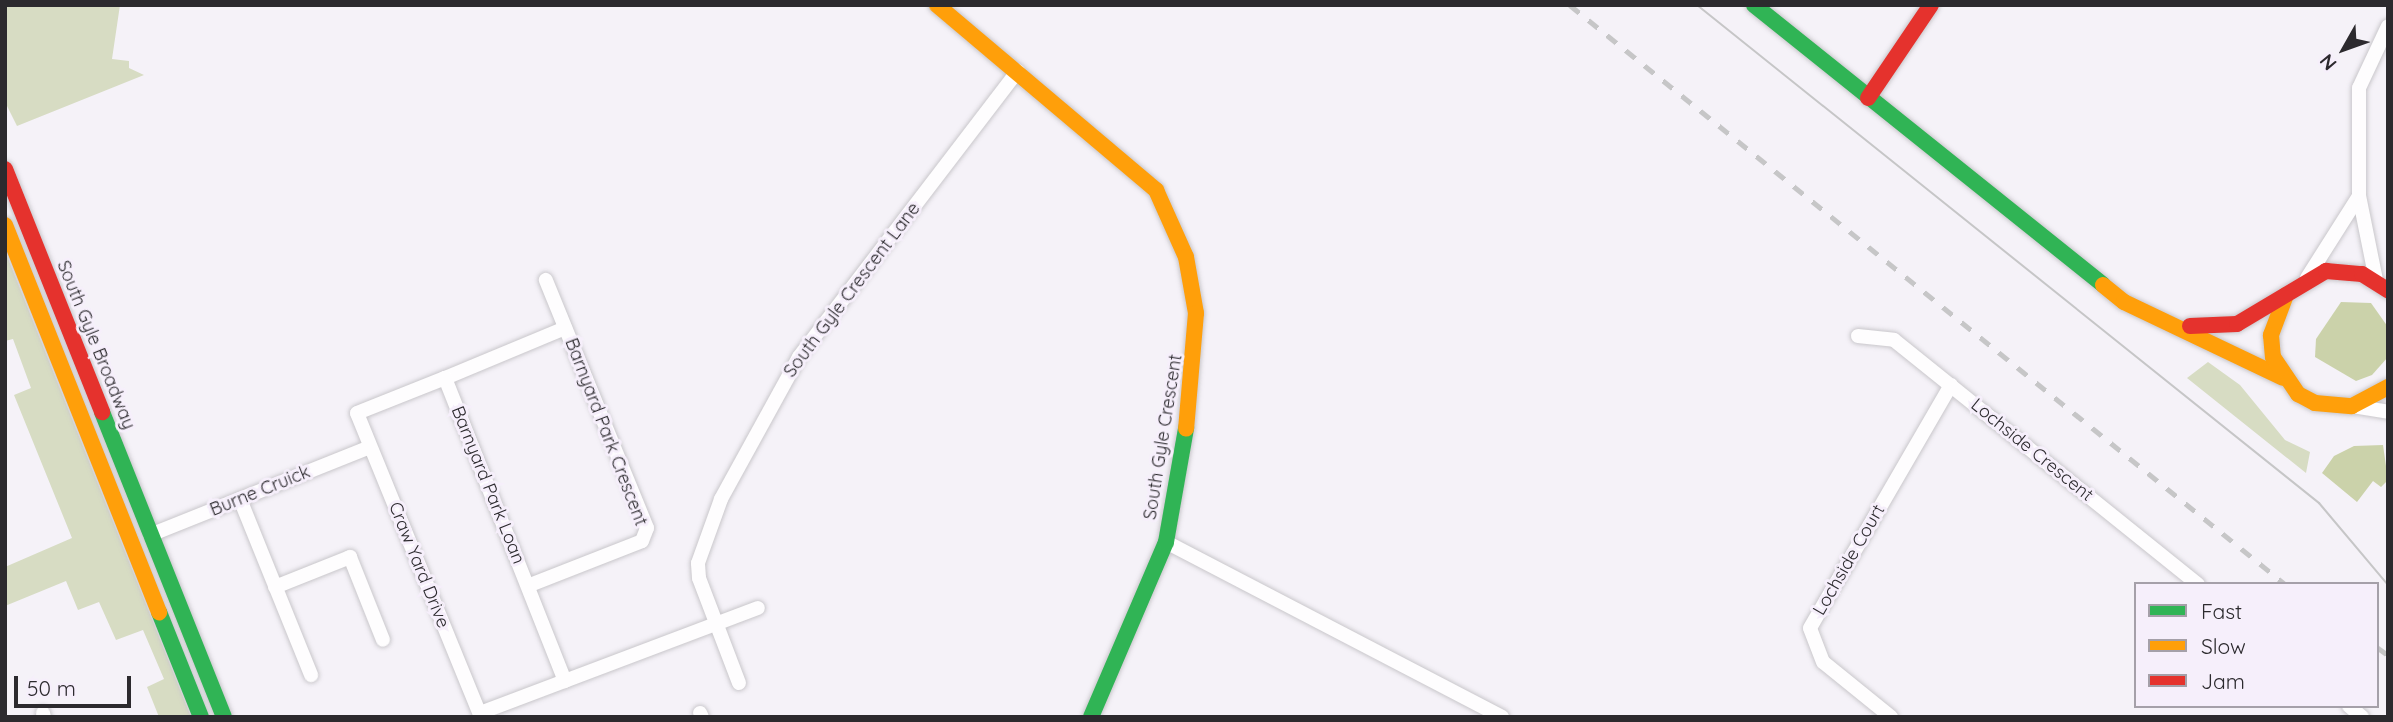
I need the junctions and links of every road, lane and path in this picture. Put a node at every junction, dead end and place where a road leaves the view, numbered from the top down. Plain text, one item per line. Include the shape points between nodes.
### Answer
1 (937, 5) edge
2 (1754, 5) edge
3 (1931, 5) edge
4 (2388, 26) edge
5 (1018, 71) junction
6 (1868, 98) junction
7 (5, 169) edge
8 (2359, 196) junction
9 (5, 225) edge
10 (2307, 278) junction
11 (546, 280) dead end
12 (2384, 285) edge
13 (2287, 294) junction
14 (2171, 323) junction
15 (565, 328) junction
16 (1858, 336) dead end
17 (444, 378) junction
18 (2283, 378) junction
19 (1951, 385) junction
20 (2388, 387) edge
21 (2352, 406) junction
22 (2388, 412) edge
23 (370, 447) junction
24 (240, 499) junction
25 (150, 535) junction
26 (1166, 542) junction
27 (131, 543) junction
28 (2196, 582) edge
29 (530, 585) junction
30 (275, 587) junction
31 (758, 608) dead end
32 (714, 622) junction
33 (383, 640) dead end
34 (311, 675) dead end
35 (565, 681) junction
36 (739, 683) dead end
37 (481, 715) edge
38 (201, 717) edge
39 (224, 717) edge
40 (1091, 717) edge
41 (1502, 717) edge
42 (1891, 717) edge

1 - 5 street, South Gyle Crescent
2 - 6 street
3 - 6 street
4 - 8 street via 2359,88
5 - 26 street, South Gyle Crescent via 1136,167 1156,190 1186,257 1196,313 1196,371
5 - 32 street, South Gyle Crescent Lane via 774,397 721,499 698,563
6 - 14 street via 2124,302
7 - 25 street, South Gyle Broadway
8 - 10 street
8 - 12 street
9 - 27 street
10 - 12 street via 2336,270
10 - 13 street
11 - 15 street, Barnyard Park Crescent
13 - 14 street via 2227,327
13 - 18 street via 2271,335
14 - 18 street
15 - 17 street, Barnyard Park Crescent
15 - 29 street, Barnyard Park Crescent via 647,528 642,541
16 - 19 street, Lochside Crescent via 1895,340
17 - 23 street, Craw Yard Drive via 357,413
17 - 29 street, Barnyard Park Loan
18 - 21 street via 2315,403
19 - 28 street, Lochside Crescent
19 - 42 street, Lochside Court via 1810,628 1824,662
20 - 21 street
21 - 22 street
23 - 24 street, Burne Cruick
23 - 37 street, Craw Yard Drive
24 - 25 street, Burne Cruick
24 - 30 street
25 - 27 street
25 - 39 street, South Gyle Broadway
26 - 40 street, South Gyle Crescent
26 - 41 street
27 - 38 street
29 - 35 street, Barnyard Park Loan
30 - 33 street via 350,557
30 - 34 street
31 - 32 street
32 - 35 street
32 - 36 street, South Gyle Crescent Lane
35 - 37 street

